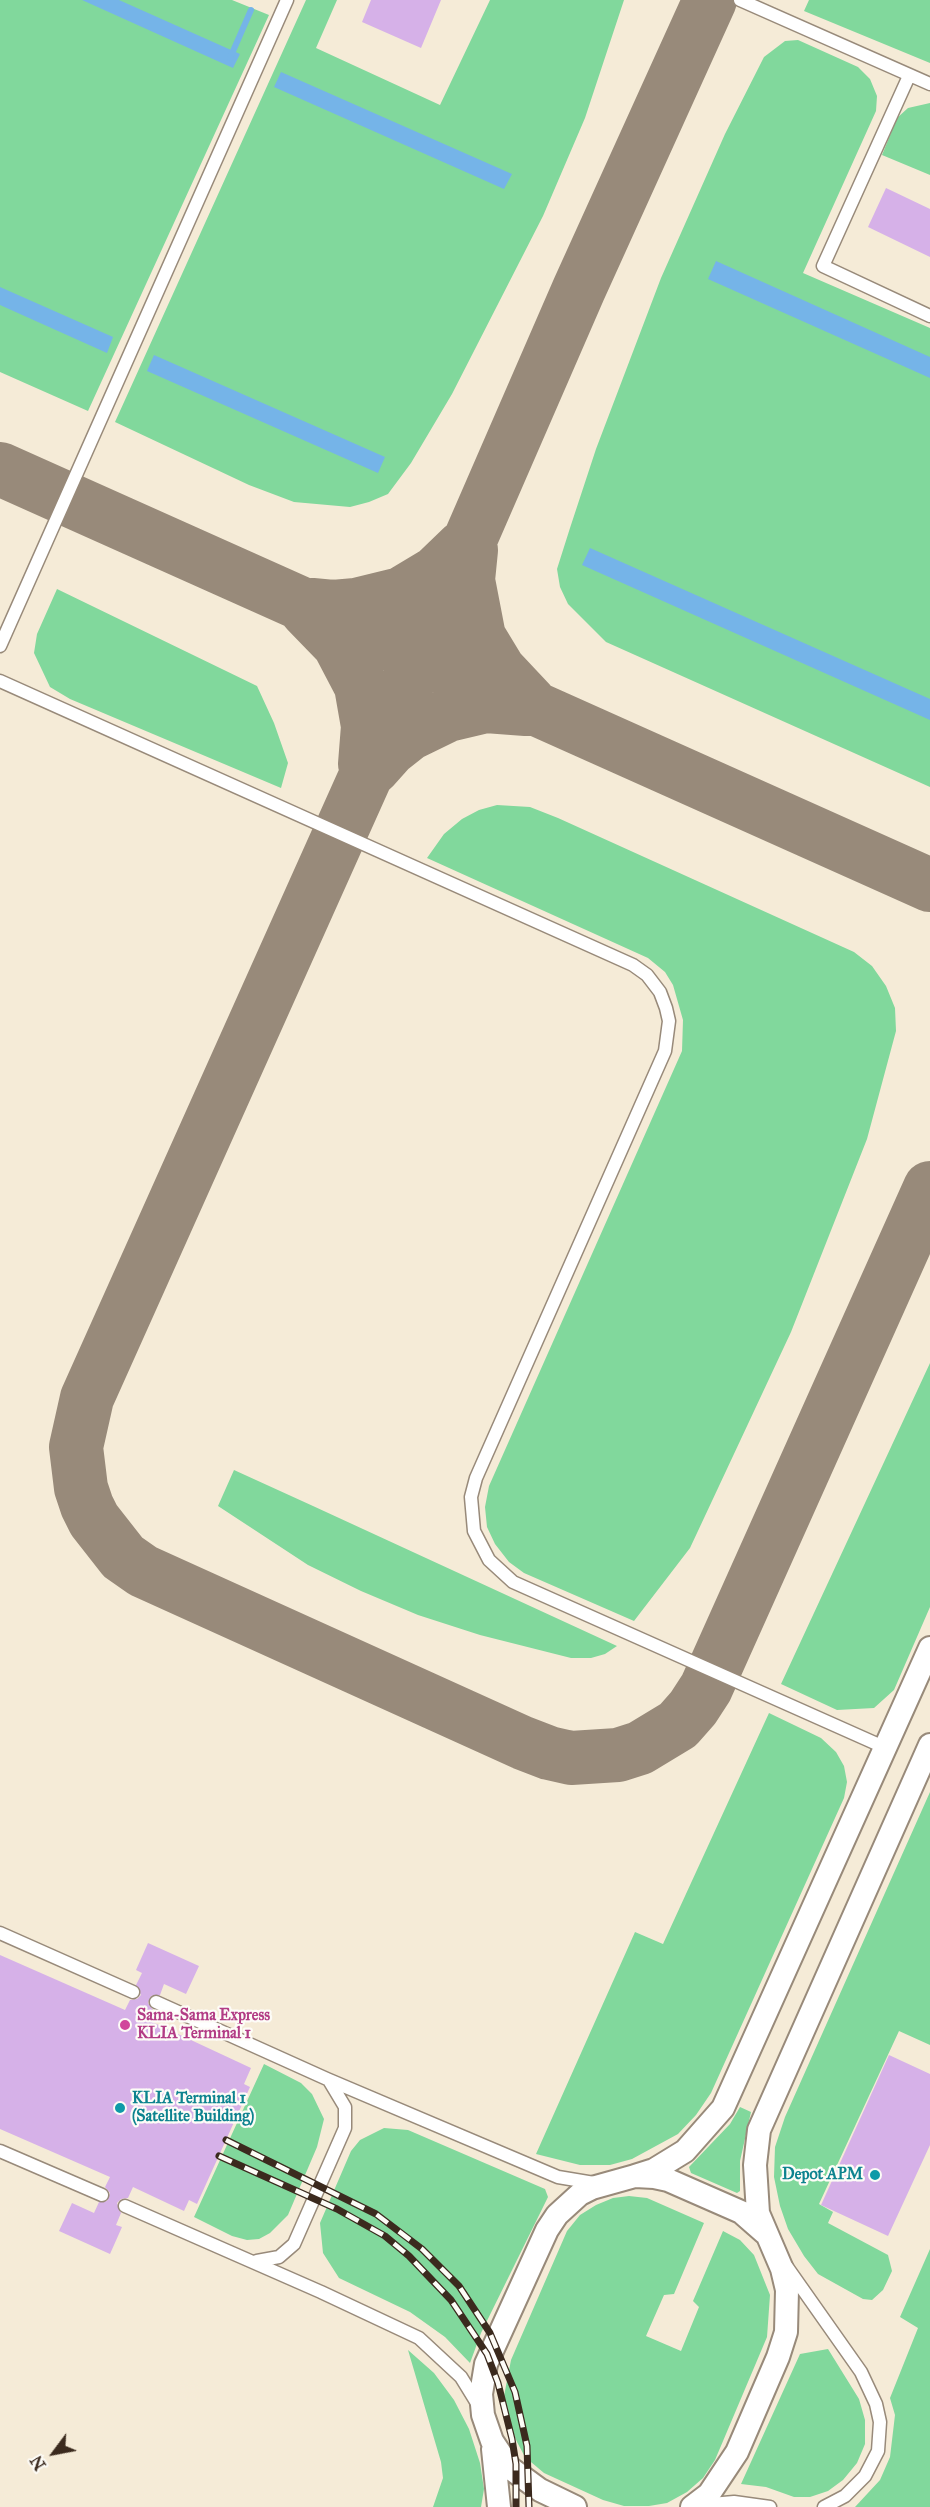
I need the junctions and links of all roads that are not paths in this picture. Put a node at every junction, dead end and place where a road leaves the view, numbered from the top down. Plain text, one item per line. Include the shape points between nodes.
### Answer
1 (287, 0) edge
2 (740, 0) edge
3 (909, 76) junction
4 (930, 84) edge
5 (930, 316) edge
6 (0, 646) edge
7 (0, 681) edge
8 (930, 1648) edge
9 (930, 1745) edge
10 (886, 1748) junction
11 (0, 1933) edge
12 (133, 1992) dead end
13 (156, 2002) dead end
14 (327, 2079) junction
15 (0, 2151) edge
16 (635, 2176) junction
17 (610, 2181) junction
18 (102, 2195) dead end
19 (125, 2206) dead end
20 (770, 2241) junction
21 (252, 2260) junction
22 (483, 2415) junction
23 (492, 2441) junction
24 (499, 2507) edge
25 (575, 2507) edge
26 (693, 2507) edge
27 (770, 2507) edge
28 (824, 2507) edge

1 - 6 lane
2 - 3 lane
3 - 4 lane
3 - 5 lane via 823,266
7 - 10 lane via 633,965 647,975 666,1008 669,1036 665,1051 476,1478 471,1497 474,1531 489,1560 513,1582
8 - 10 street
9 - 20 street via 759,2130 755,2193 758,2213
10 - 16 street via 723,2108 684,2151 654,2170
11 - 12 lane
13 - 14 lane
14 - 17 lane via 558,2177 591,2183
14 - 21 lane via 345,2107 345,2128 294,2244 274,2259
15 - 18 lane
16 - 17 street
16 - 20 street via 678,2184 741,2212
17 - 22 street via 579,2194 547,2230 486,2364 481,2394
19 - 21 lane
20 - 26 street via 787,2290 786,2332 737,2452 709,2494
20 - 28 lane via 861,2372 880,2422 878,2451 865,2476 845,2496
21 - 22 lane via 419,2338 461,2377
22 - 23 street
23 - 24 street
23 - 25 street via 510,2468 524,2480
26 - 27 lane via 734,2502

